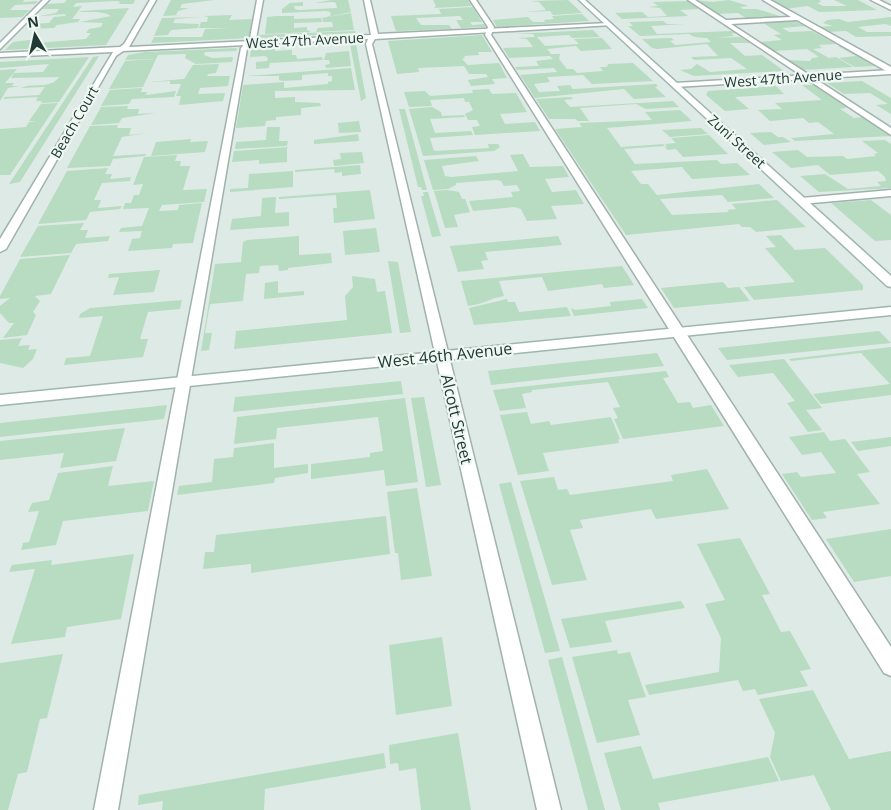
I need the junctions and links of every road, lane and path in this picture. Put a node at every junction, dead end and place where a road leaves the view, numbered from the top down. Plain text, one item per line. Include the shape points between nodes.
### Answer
1 (46, 0) edge
2 (153, 0) edge
3 (260, 0) edge
4 (367, 0) edge
5 (473, 0) edge
6 (582, 0) edge
7 (691, 0) edge
8 (766, 0) edge
9 (874, 0) edge
10 (891, 8) edge
11 (798, 18) junction
12 (725, 22) junction
13 (609, 25) junction
14 (490, 31) junction
15 (373, 36) junction
16 (249, 42) junction
17 (0, 47) edge
18 (122, 49) junction
19 (0, 55) edge
20 (891, 71) edge
21 (808, 77) junction
22 (675, 85) junction
23 (891, 132) edge
24 (891, 193) edge
25 (801, 200) junction
26 (0, 249) edge
27 (891, 283) edge
28 (891, 311) edge
29 (678, 332) junction
30 (442, 355) junction
31 (184, 381) junction
32 (0, 400) edge
33 (891, 666) edge
34 (106, 810) edge
35 (549, 810) edge

1 - 17 street
2 - 18 street, Beach Court via 128,45
3 - 16 street via 253,39
4 - 15 street, Alcott Street
5 - 14 street via 491,27
6 - 13 street, Zuni Street
7 - 12 street
8 - 11 street
9 - 10 street
11 - 12 street
11 - 20 street
12 - 21 street
13 - 14 street, West 47th Avenue
13 - 22 street, Zuni Street
14 - 15 street, West 47th Avenue
14 - 29 street via 488,35
15 - 16 street, West 47th Avenue
15 - 30 street, Alcott Street via 369,44
16 - 18 street, West 47th Avenue
16 - 31 street via 244,48
18 - 19 street, West 47th Avenue
18 - 26 street, Beach Court via 113,55
20 - 21 street, West 47th Avenue
21 - 22 street, West 47th Avenue
21 - 23 street
22 - 25 street, Zuni Street
24 - 25 street
25 - 27 street, Zuni Street
28 - 29 street, West 46th Avenue
29 - 30 street, West 46th Avenue
29 - 33 street
30 - 31 street, West 46th Avenue
30 - 35 street, Alcott Street
31 - 32 street, West 46th Avenue
31 - 34 street

